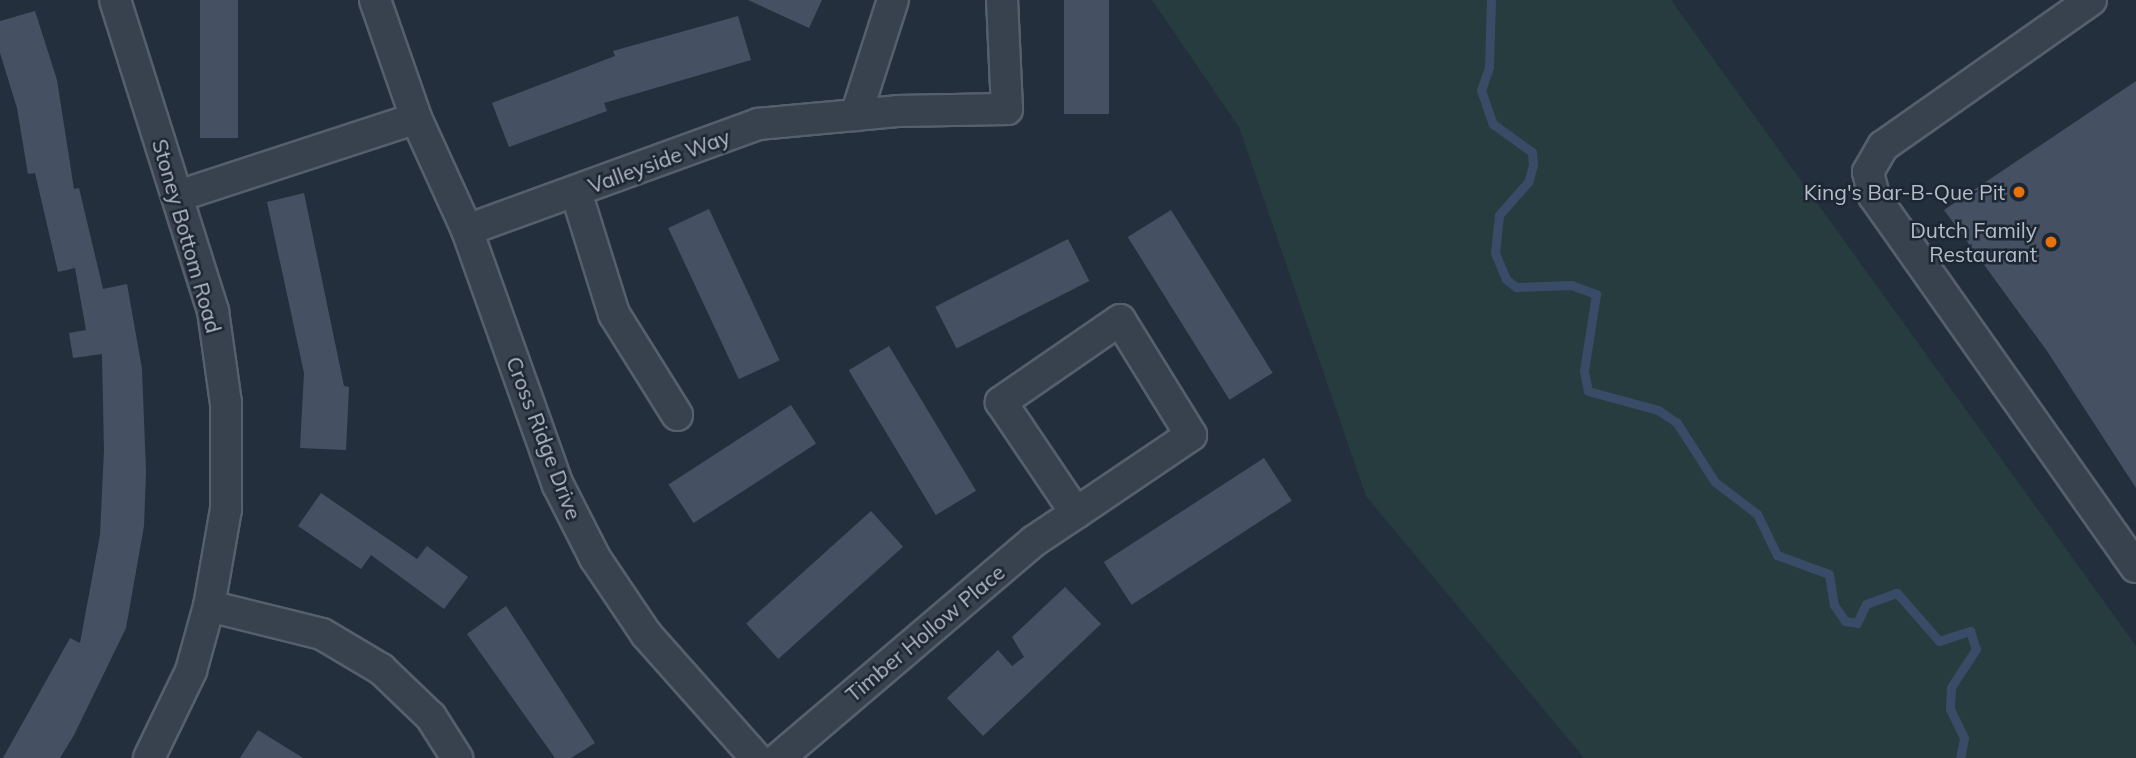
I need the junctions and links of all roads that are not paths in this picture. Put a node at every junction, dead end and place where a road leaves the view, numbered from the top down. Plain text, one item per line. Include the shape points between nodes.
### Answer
1 (115, 0) edge
2 (375, 0) edge
3 (893, 0) edge
4 (1002, 0) edge
5 (2091, 0) edge
6 (856, 115) junction
7 (416, 118) junction
8 (576, 192) junction
9 (178, 196) junction
10 (467, 230) junction
11 (677, 415) dead end
12 (1076, 513) junction
13 (2136, 567) edge
14 (209, 606) junction
15 (149, 758) edge
16 (457, 758) edge
17 (756, 758) edge
18 (779, 758) edge

1 - 9 street, Stoney Bottom Road
2 - 7 street, Cross Ridge Drive
3 - 6 street
4 - 6 street, Valleyside Way via 1007,109
5 - 13 street via 1882,146 1868,172 1874,196
6 - 8 street, Valleyside Way via 758,124
7 - 9 street
7 - 10 street, Cross Ridge Drive
8 - 10 street, Valleyside Way
8 - 11 street via 614,314
9 - 14 street, Stoney Bottom Road via 213,311 226,403 226,509
10 - 17 street, Cross Ridge Drive via 558,485 595,558 646,634
12 - 12 street, Timber Hollow Place via 1191,435 1120,320 1001,402
12 - 18 street, Timber Hollow Place via 1034,541
14 - 15 street, Stoney Bottom Road via 191,671
14 - 16 street via 322,634 381,669 431,717

